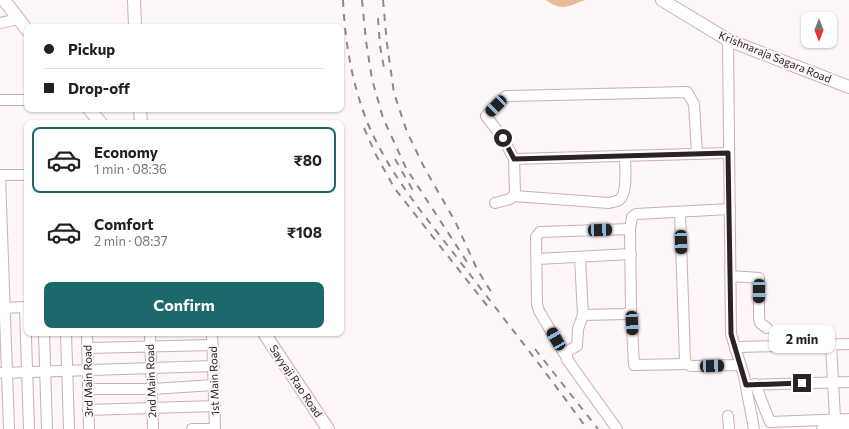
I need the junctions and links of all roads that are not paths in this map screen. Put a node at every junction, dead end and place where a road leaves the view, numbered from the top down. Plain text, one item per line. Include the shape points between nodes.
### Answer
1 (134, 0) edge
2 (662, 0) edge
3 (9, 1) edge
4 (19, 19) junction
5 (0, 24) edge
6 (135, 24) edge
7 (24, 26) edge
8 (728, 40) junction
9 (849, 87) edge
10 (0, 100) edge
11 (24, 100) edge
12 (92, 112) edge
13 (98, 120) edge
14 (728, 153) junction
15 (697, 154) junction
16 (625, 156) junction
17 (514, 159) junction
18 (24, 175) edge
19 (0, 176) edge
20 (514, 196) junction
21 (494, 203) dead end
22 (730, 208) junction
23 (680, 212) junction
24 (630, 229) junction
25 (631, 254) junction
26 (580, 257) junction
27 (537, 259) junction
28 (731, 276) junction
29 (24, 307) edge
30 (2, 308) edge
31 (631, 310) junction
32 (583, 315) junction
33 (767, 328) dead end
34 (27, 336) edge
35 (44, 336) edge
36 (66, 336) edge
37 (87, 336) edge
38 (150, 336) edge
39 (212, 336) edge
40 (266, 336) edge
41 (831, 344) junction
42 (849, 344) edge
43 (213, 345) junction
44 (150, 346) junction
45 (87, 348) junction
46 (735, 349) junction
47 (568, 360) junction
48 (687, 364) junction
49 (740, 365) junction
50 (214, 366) junction
51 (151, 368) junction
52 (68, 370) junction
53 (88, 370) junction
54 (46, 371) junction
55 (28, 372) junction
56 (3, 373) edge
57 (849, 382) edge
58 (833, 383) junction
59 (751, 384) junction
60 (214, 386) junction
61 (88, 389) junction
62 (152, 389) junction
63 (215, 406) junction
64 (152, 408) junction
65 (88, 410) junction
66 (728, 416) dead end
67 (849, 418) edge
68 (835, 419) junction
69 (770, 422) junction
70 (754, 427) edge
71 (849, 428) edge
72 (9, 429) edge
73 (29, 429) edge
74 (47, 429) edge
75 (69, 429) edge
76 (89, 429) edge
77 (153, 429) edge
78 (192, 429) edge
79 (215, 429) edge
80 (328, 429) edge
81 (617, 429) edge
82 (729, 429) edge
83 (822, 429) edge

1 - 6 main road
2 - 8 main road, Krishnaraja Sagara Road
3 - 4 main road
4 - 5 street
4 - 7 main road
8 - 9 main road, Krishnaraja Sagara Road
8 - 14 street
10 - 11 street
12 - 13 main road
14 - 15 street
14 - 22 street
15 - 16 street
15 - 17 street via 694,104 687,92 506,96 486,116 503,138
16 - 17 street
16 - 20 street via 624,190 618,201
17 - 20 street
18 - 19 street
19 - 30 street
20 - 21 street
22 - 23 street
22 - 28 street
23 - 24 street via 636,214 632,217
23 - 48 street
24 - 25 street
24 - 27 street via 540,232 536,237
25 - 26 street
25 - 31 street
26 - 27 street
26 - 32 street
27 - 47 street via 539,311
28 - 33 street via 759,278 759,318 760,323
28 - 46 street via 731,334
29 - 30 street
30 - 56 street
31 - 32 street via 626,314
31 - 48 street via 634,365
32 - 47 street via 578,329 577,346 569,349
34 - 55 street
35 - 54 street
36 - 52 street
37 - 45 street, 3rd Main Road
38 - 44 street, 2nd Main Road
39 - 43 street, 1st Main Road
40 - 80 main road, Sayyaji Rao Road
41 - 42 street
41 - 46 street
41 - 58 street
43 - 44 street
43 - 50 street, 1st Main Road
44 - 45 street
44 - 51 street, 2nd Main Road
45 - 53 street, 3rd Main Road
46 - 49 street
47 - 81 street
48 - 49 street
49 - 59 street
50 - 51 street
50 - 60 street, 1st Main Road
51 - 53 street
51 - 62 street, 2nd Main Road
52 - 53 street
52 - 54 street
52 - 75 street
53 - 61 street, 3rd Main Road
54 - 55 street
54 - 74 street
55 - 56 street
55 - 73 street
56 - 72 street
57 - 58 street
58 - 59 street
58 - 68 street
59 - 69 street
59 - 70 street
60 - 62 street
60 - 63 street, 1st Main Road
61 - 62 street
61 - 65 street, 3rd Main Road
62 - 64 street, 2nd Main Road
63 - 64 street
63 - 79 street, 1st Main Road
64 - 65 street
64 - 77 street, 2nd Main Road
65 - 76 street, 3rd Main Road
66 - 82 street
67 - 68 street
68 - 69 street
69 - 70 street
71 - 83 street
78 - 79 street

